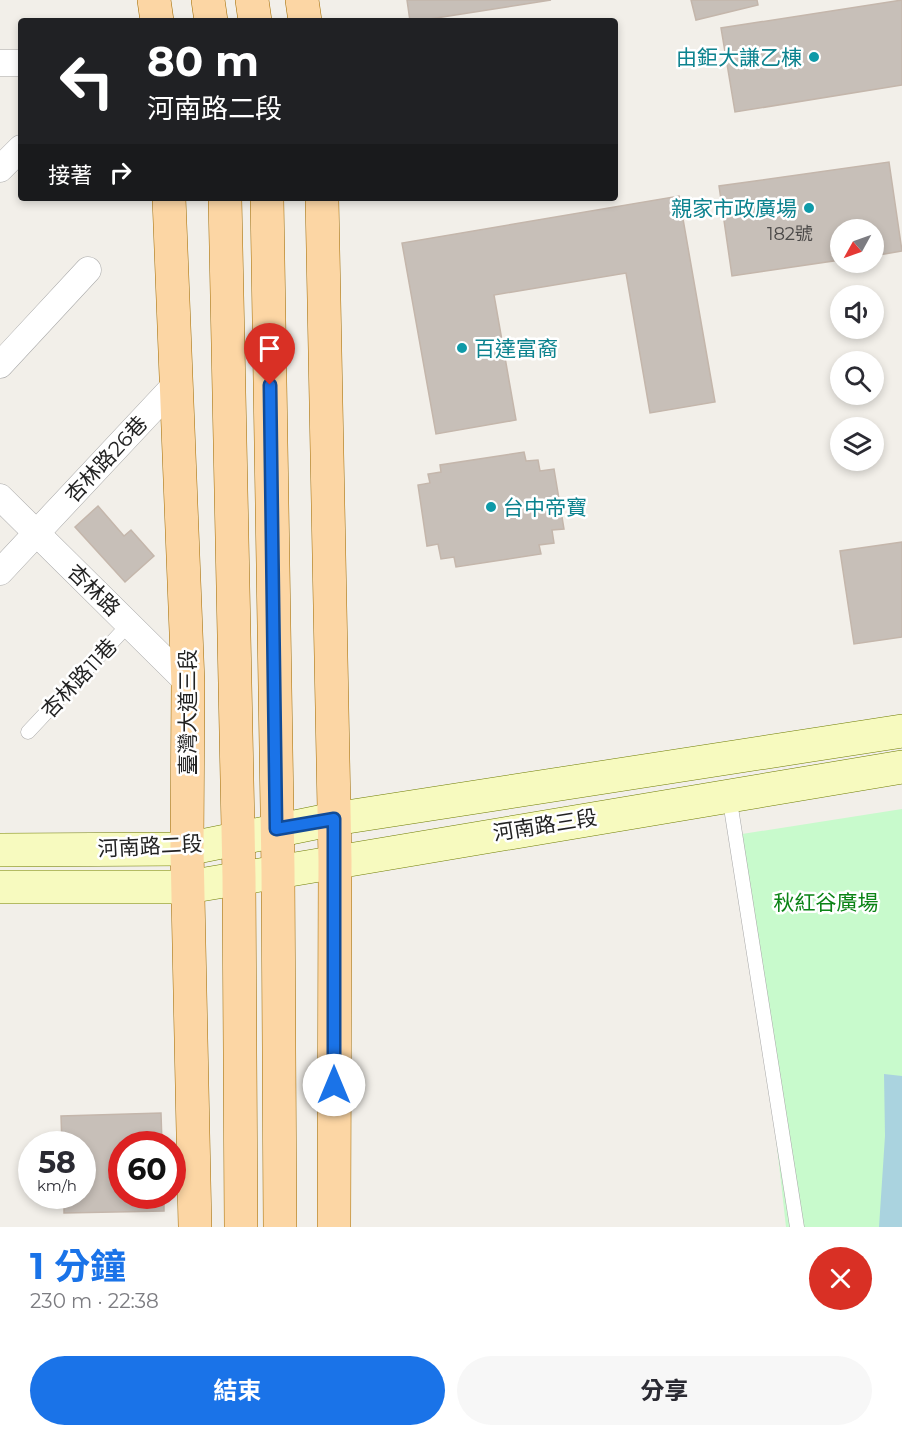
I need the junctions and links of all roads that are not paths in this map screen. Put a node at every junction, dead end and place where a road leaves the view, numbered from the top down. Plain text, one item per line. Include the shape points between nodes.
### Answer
1 (154, 0) edge
2 (208, 0) edge
3 (252, 0) edge
4 (302, 0) edge
5 (157, 18) edge
6 (211, 18) edge
7 (255, 18) edge
8 (305, 18) edge
9 (0, 63) edge
10 (18, 63) edge
11 (18, 151) edge
12 (0, 169) edge
13 (169, 201) edge
14 (225, 201) edge
15 (267, 201) edge
16 (322, 201) edge
17 (88, 270) dead end
18 (0, 366) edge
19 (176, 384) junction
20 (0, 497) edge
21 (37, 534) junction
22 (0, 572) edge
23 (129, 624) junction
24 (188, 683) junction
25 (902, 731) edge
26 (28, 732) dead end
27 (902, 766) edge
28 (729, 795) junction
29 (334, 819) junction
30 (276, 829) junction
31 (238, 837) junction
32 (187, 849) junction
33 (0, 850) edge
34 (335, 860) junction
35 (279, 870) junction
36 (239, 877) junction
37 (0, 887) edge
38 (188, 887) junction
39 (195, 1227) edge
40 (241, 1227) edge
41 (280, 1227) edge
42 (333, 1227) edge
43 (797, 1227) edge

1 - 5 main road
2 - 6 main road
3 - 7 main road
4 - 8 main road
9 - 10 street
11 - 12 street
13 - 19 main road, 臺灣大道三段
14 - 31 main road
15 - 30 main road
16 - 29 main road
17 - 18 street
19 - 21 street, 杏林路26巷
19 - 24 main road, 臺灣大道三段
20 - 21 street, 杏林路
21 - 22 street, 杏林路26巷
21 - 23 street, 杏林路
23 - 24 street, 杏林路
23 - 26 lane, 杏林路11巷
24 - 32 main road, 臺灣大道三段
25 - 29 street, 河南路三段
27 - 28 street, 河南路三段
28 - 34 street, 河南路三段
28 - 43 lane
29 - 30 street, 河南路二段
29 - 34 main road
30 - 31 street, 河南路二段
30 - 35 main road
31 - 32 street, 河南路二段
31 - 36 main road
32 - 33 street, 河南路二段
32 - 38 main road, 臺灣大道三段
34 - 35 street, 河南路三段
34 - 42 main road
35 - 36 street, 河南路三段
35 - 41 main road
36 - 38 street, 河南路三段
36 - 40 main road
37 - 38 street, 河南路二段
38 - 39 main road, 臺灣大道三段

